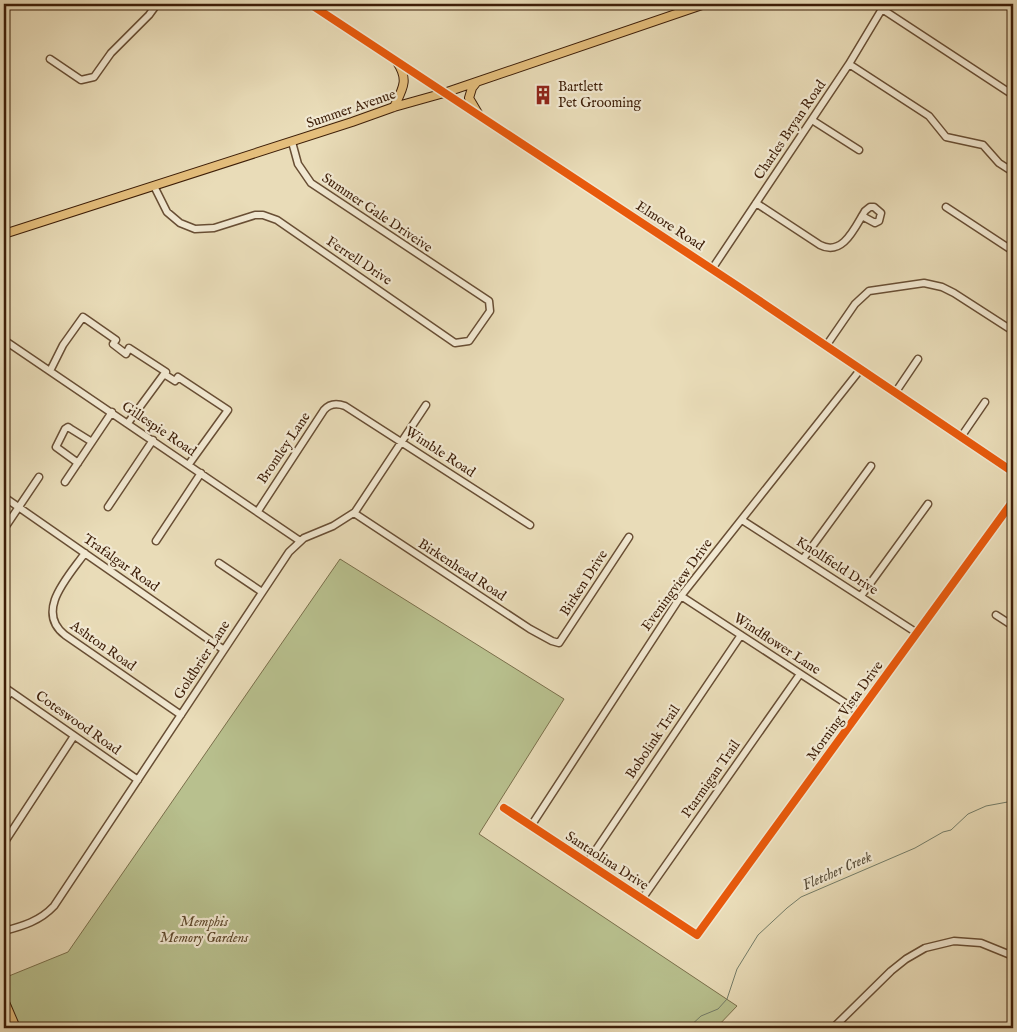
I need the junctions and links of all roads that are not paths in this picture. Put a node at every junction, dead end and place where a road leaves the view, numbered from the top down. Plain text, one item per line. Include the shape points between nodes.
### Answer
1 (157, 4) edge
2 (310, 4) edge
3 (705, 4) edge
4 (883, 6) edge
5 (686, 7) edge
6 (50, 59) dead end
7 (397, 62) junction
8 (849, 64) junction
9 (478, 81) junction
10 (444, 93) junction
11 (1013, 95) edge
12 (394, 106) junction
13 (479, 115) junction
14 (812, 120) junction
15 (292, 142) junction
16 (859, 150) dead end
17 (1013, 172) edge
18 (154, 186) junction
19 (756, 203) junction
20 (946, 207) dead end
21 (862, 216) dead end
22 (4, 234) edge
23 (1013, 251) edge
24 (712, 269) junction
25 (444, 271) joint
26 (1013, 331) edge
27 (4, 340) edge
28 (826, 346) junction
29 (918, 358) dead end
30 (860, 370) junction
31 (50, 371) junction
32 (164, 374) junction
33 (895, 393) junction
34 (333, 400) joint
35 (985, 402) dead end
36 (426, 406) dead end
37 (112, 412) junction
38 (128, 423) junction
39 (961, 437) junction
40 (153, 440) junction
41 (92, 442) junction
42 (402, 442) junction
43 (78, 463) junction
44 (189, 464) junction
45 (871, 466) dead end
46 (1013, 472) edge
47 (201, 473) junction
48 (39, 477) dead end
49 (65, 482) dead end
50 (4, 497) edge
51 (1013, 502) edge
52 (928, 504) dead end
53 (19, 507) junction
54 (108, 507) dead end
55 (258, 511) junction
56 (354, 513) junction
57 (742, 520) junction
58 (530, 524) dead end
59 (4, 529) edge
60 (629, 537) dead end
61 (156, 541) dead end
62 (300, 541) junction
63 (85, 553) junction
64 (803, 559) junction
65 (219, 563) dead end
66 (262, 592) junction
67 (681, 596) junction
68 (860, 596) junction
69 (996, 615) dead end
70 (1013, 626) edge
71 (917, 633) junction
72 (741, 635) junction
73 (559, 642) joint
74 (224, 650) junction
75 (800, 674) junction
76 (4, 687) edge
77 (10, 692) junction
78 (4, 701) edge
79 (859, 712) junction
80 (181, 715) junction
81 (74, 736) junction
82 (138, 780) junction
83 (504, 808) dead end
84 (531, 826) junction
85 (4, 843) edge
86 (586, 863) junction
87 (642, 899) junction
88 (4, 931) edge
89 (697, 936) joint
90 (1013, 956) edge
91 (4, 1000) edge
92 (16, 1028) edge
93 (833, 1028) edge

1 - 6 street via 111,53 94,77 81,80
2 - 7 street, Elmore Road
3 - 5 main road, Summer Avenue
4 - 8 street, Charles Bryan Road
4 - 11 street
5 - 9 main road, Summer Avenue
7 - 10 street, Elmore Road
7 - 12 main road via 404,83
8 - 14 street, Charles Bryan Road
8 - 17 street via 929,116 946,137 983,145 999,163
9 - 10 main road, Summer Avenue
9 - 13 main road via 469,98
10 - 12 main road, Summer Avenue
10 - 13 street, Elmore Road
12 - 15 main road, Summer Avenue
13 - 24 street, Elmore Road
14 - 16 street
14 - 19 street, Charles Bryan Road
15 - 18 main road, Summer Avenue
15 - 25 street, Summer Gale Driveive via 298,164 310,183
18 - 22 main road, Summer Avenue
18 - 25 street, Ferrell Drive via 167,212 180,223 195,229 214,228 254,215 277,220 456,343 469,341 490,311 488,301
19 - 21 street via 828,248 845,242
19 - 24 street, Charles Bryan Road
20 - 23 street
24 - 28 street, Elmore Road
26 - 28 street via 954,293 924,283 869,291 854,304
27 - 31 street, Gillespie Road
28 - 30 street, Elmore Road
29 - 33 street
30 - 33 street, Elmore Road
30 - 57 street, Eveningview Drive
31 - 32 street via 63,345 83,318 116,340 113,344 126,354 129,348 166,372
31 - 37 street, Gillespie Road
32 - 38 street
32 - 44 street via 175,381 178,377 228,410
33 - 39 street, Elmore Road
34 - 42 street, Wimble Road
34 - 55 street, Bromley Lane
35 - 39 street
36 - 42 street, Goldbrier Lane
37 - 38 street, Gillespie Road
37 - 41 street
38 - 40 street, Gillespie Road
39 - 46 street, Elmore Road
40 - 44 street, Gillespie Road
40 - 54 street
41 - 43 street
41 - 43 street via 68,427 65,429 56,446
42 - 56 street, Goldbrier Lane
42 - 58 street, Wimble Road
43 - 49 street
44 - 47 street, Gillespie Road
45 - 64 street
47 - 55 street, Gillespie Road
47 - 61 street
48 - 53 street
50 - 53 street, Trafalgar Road
51 - 71 street, Morning Vista Drive
52 - 68 street
53 - 59 street
53 - 63 street, Trafalgar Road
55 - 62 street, Gillespie Road
56 - 62 street, Goldbrier Lane
56 - 73 street, Birkenhead Road via 534,631
57 - 64 street, Knollfield Drive
57 - 67 street, Eveningview Drive
60 - 73 street, Birken Drive
62 - 66 street, Goldbrier Lane via 288,552
63 - 74 street, Trafalgar Road
63 - 80 street, Ashton Road via 54,599 52,610 56,626
64 - 68 street, Knollfield Drive
65 - 66 street
66 - 74 street, Goldbrier Lane
67 - 72 street, Windflower Lane
67 - 84 street, Eveningview Drive
68 - 71 street, Knollfield Drive
69 - 70 street
71 - 79 street, Morning Vista Drive
72 - 75 street, Windflower Lane
72 - 86 street, Bobolink Trail
74 - 80 street, Goldbrier Lane
75 - 79 street, Windflower Lane
75 - 87 street, Ptarmigan Trail
76 - 77 street, Coteswood Road
77 - 78 street
77 - 81 street, Coteswood Road
79 - 89 street, Morning Vista Drive
80 - 82 street, Goldbrier Lane
81 - 82 street, Coteswood Road
81 - 85 street
82 - 88 street, Goldbrier Lane via 54,906 32,923
83 - 84 street, Santaolina Drive
84 - 86 street, Santaolina Drive
86 - 87 street, Santaolina Drive
87 - 89 street, Santaolina Drive
90 - 93 street via 981,943 954,941 925,948 891,971
91 - 92 main road

